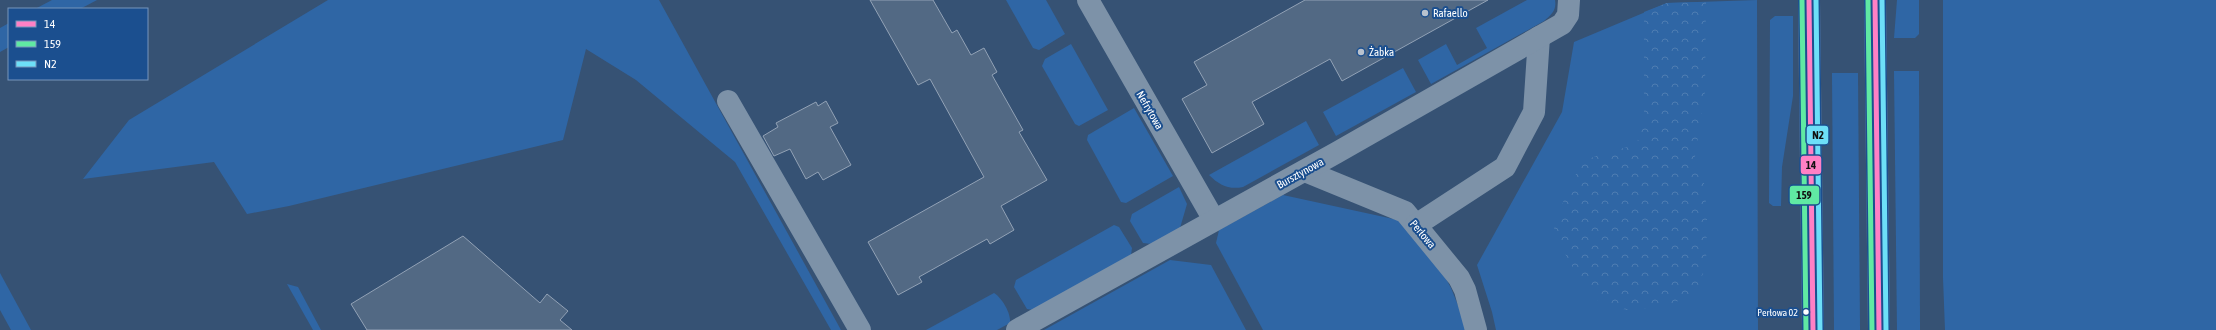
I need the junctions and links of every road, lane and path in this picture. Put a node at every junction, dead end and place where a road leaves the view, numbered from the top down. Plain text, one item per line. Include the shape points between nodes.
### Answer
1 (1088, 0) edge
2 (1809, 0) edge
3 (1875, 0) edge
4 (1569, 1) edge
5 (1539, 37) junction
6 (728, 101) dead end
7 (1305, 171) junction
8 (1214, 220) junction
9 (1416, 225) junction
10 (860, 330) edge
11 (1017, 330) edge
12 (1476, 330) edge
13 (1813, 330) edge
14 (1880, 330) edge

1 - 8 street, Nefrytowa
2 - 13 main road
3 - 14 main road
4 - 5 street, Bursztynowa via 1568,15 1562,24
5 - 7 street, Bursztynowa
5 - 9 street via 1534,112 1505,167
6 - 10 street
7 - 8 street, Bursztynowa
7 - 9 street, Perłowa via 1405,212
8 - 11 street, Bursztynowa
9 - 12 street, Perłowa via 1459,278

